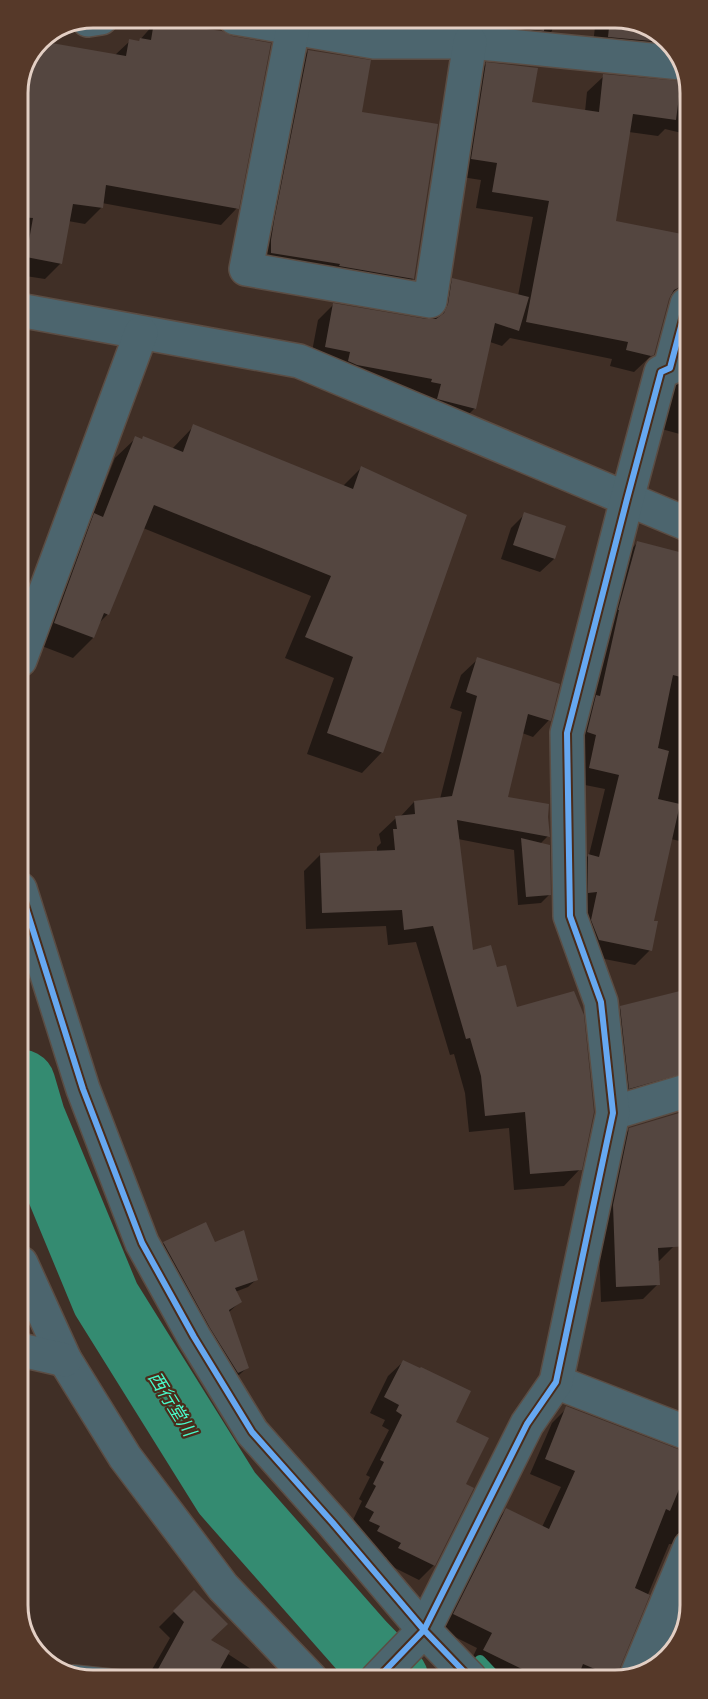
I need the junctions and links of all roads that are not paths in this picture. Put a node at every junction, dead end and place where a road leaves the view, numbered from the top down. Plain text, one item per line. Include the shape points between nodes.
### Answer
1 (293, 28) edge
2 (295, 28) edge
3 (470, 42) junction
4 (672, 62) edge
5 (29, 312) edge
6 (680, 330) edge
7 (141, 333) junction
8 (627, 499) junction
9 (680, 521) edge
10 (29, 637) edge
11 (28, 916) edge
12 (680, 1093) edge
13 (613, 1113) junction
14 (28, 1279) edge
15 (28, 1352) edge
16 (64, 1360) junction
17 (556, 1382) junction
18 (680, 1430) edge
19 (680, 1571) edge
20 (422, 1632) junction
21 (641, 1664) edge
22 (302, 1670) edge
23 (386, 1670) edge
24 (462, 1670) edge

1 - 3 street via 246,269 430,301
2 - 3 street via 374,42
3 - 4 street
5 - 7 street
6 - 8 street via 670,368 662,372
7 - 8 street via 299,361
7 - 10 street
8 - 9 street
8 - 13 street via 567,733 570,916 601,1002
11 - 20 street via 83,1089 148,1254 252,1432
12 - 13 street
13 - 17 street
14 - 16 street
15 - 16 street
16 - 22 street via 124,1457 223,1587
17 - 18 street
17 - 20 street via 526,1424
19 - 21 street
20 - 23 street
20 - 24 street

